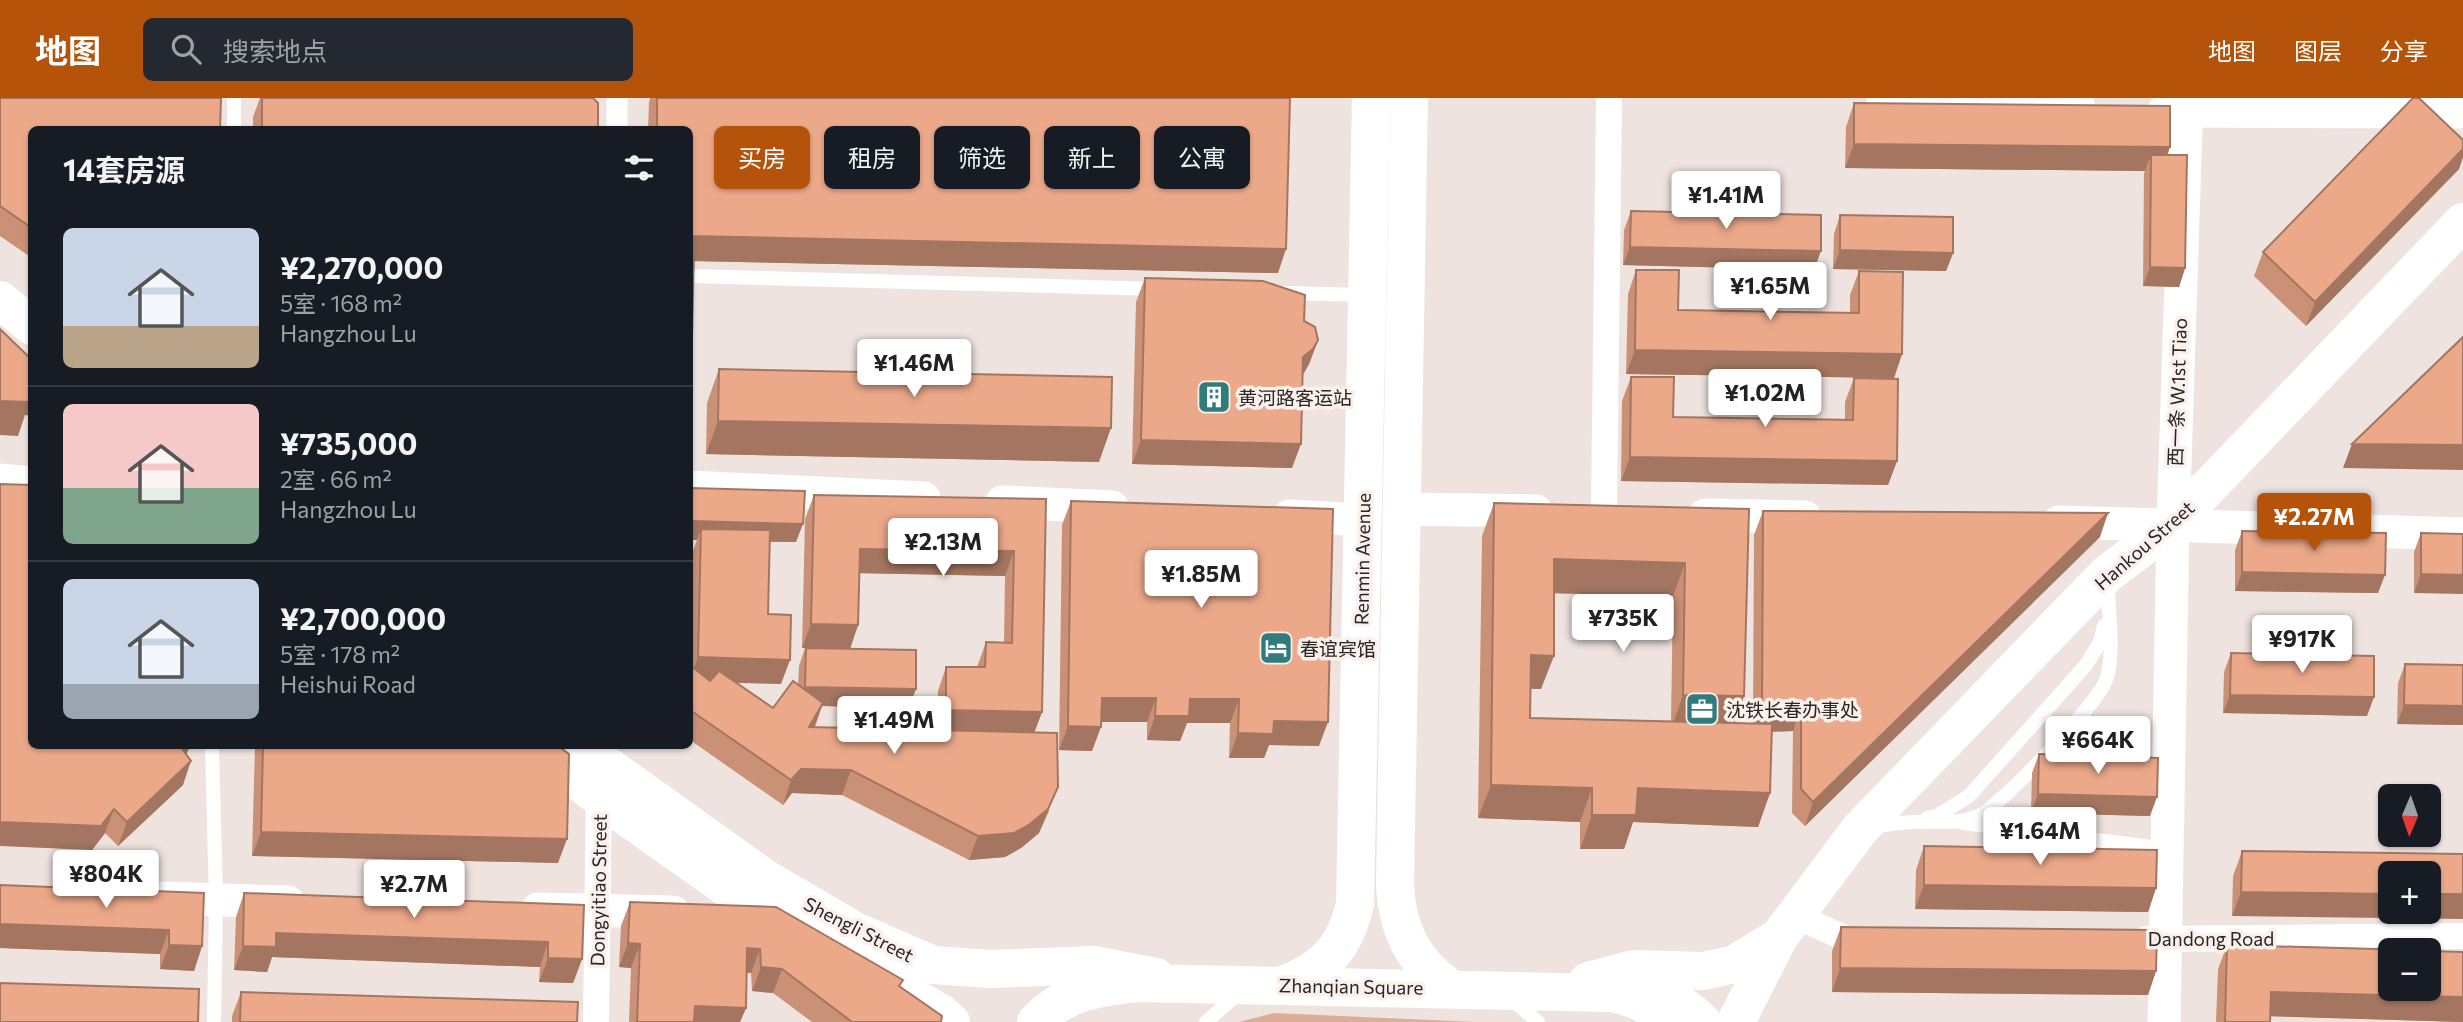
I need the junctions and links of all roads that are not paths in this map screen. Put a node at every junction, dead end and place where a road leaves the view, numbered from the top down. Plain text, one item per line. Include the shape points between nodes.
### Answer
1 (234, 98) edge
2 (617, 98) edge
3 (1371, 98) edge
4 (1409, 98) edge
5 (1609, 98) edge
6 (1883, 98) edge
7 (2186, 105) edge
8 (2463, 112) edge
9 (233, 126) edge
10 (617, 126) edge
11 (2463, 222) edge
12 (693, 276) edge
13 (1174, 289) edge
14 (1270, 292) edge
15 (1367, 295) junction
16 (0, 300) edge
17 (28, 323) edge
18 (0, 338) edge
19 (28, 359) edge
20 (0, 480) edge
21 (28, 483) edge
22 (693, 487) edge
23 (1143, 509) edge
24 (1402, 509) junction
25 (1594, 512) joint
26 (1253, 514) edge
27 (1673, 514) edge
28 (1840, 517) edge
29 (1363, 520) junction
30 (2034, 522) edge
31 (2173, 524) junction
32 (2463, 534) edge
33 (2108, 590) junction
34 (212, 749) edge
35 (536, 749) edge
36 (591, 750) edge
37 (600, 798) junction
38 (1912, 822) junction
39 (1956, 822) junction
40 (1860, 829) junction
41 (2167, 849) junction
42 (135, 897) edge
43 (216, 900) junction
44 (325, 903) edge
45 (514, 909) edge
46 (596, 911) junction
47 (761, 912) junction
48 (1787, 927) junction
49 (2463, 936) edge
50 (1902, 939) edge
51 (2123, 939) edge
52 (2165, 939) junction
53 (1588, 981) junction
54 (1182, 983) junction
55 (1265, 985) junction
56 (1450, 988) junction
57 (1499, 989) junction
58 (1037, 1021) edge
59 (214, 1022) edge
60 (596, 1022) edge
61 (951, 1022) edge
62 (1206, 1022) edge
63 (1538, 1022) edge
64 (1668, 1022) edge
65 (1702, 1022) edge
66 (1736, 1022) edge
67 (2164, 1022) edge

1 - 9 lane
2 - 10 street
3 - 15 main road, Renmin Avenue
4 - 24 main road, Renmin Avenue
5 - 25 street
6 - 7 street via 2117,108
7 - 8 street
7 - 31 street, 西一条 W.1st Tiao
11 - 31 main road, Hankou Street
12 - 13 lane
14 - 15 lane
15 - 29 main road, Renmin Avenue
16 - 17 main road
18 - 19 main road
20 - 21 street
22 - 23 street
24 - 25 street
24 - 56 main road, Renmin Avenue via 1395,905 1406,940 1435,977
26 - 29 street
27 - 28 street
29 - 55 main road, Renmin Avenue via 1355,904 1343,940 1315,970
30 - 31 street
31 - 32 street
31 - 33 main road, Hankou Street
31 - 41 street, 西一条 W.1st Tiao
33 - 38 lane via 2100,642 2086,665 1969,796 1937,816
33 - 39 lane via 2110,653 2106,681 2094,701 2002,801 1979,816
33 - 40 main road, Hankou Street
34 - 43 lane
35 - 37 main road, Shengli Street
36 - 37 street, Dongyitiao Street
36 - 54 main road, Shengli Street via 766,879 855,931 933,965 1093,965
37 - 46 street, Dongyitiao Street
37 - 47 main road, Shengli Street
38 - 39 lane
38 - 40 lane
39 - 41 lane
40 - 48 main road, Hankou Street
41 - 52 street, 西一条 W.1st Tiao
42 - 43 street
43 - 44 street
43 - 59 lane
45 - 46 street
46 - 47 street
46 - 60 street, Dongyitiao Street
47 - 61 main road, Shengli Street
48 - 50 street via 1847,939
48 - 53 main road via 1735,964 1703,971 1633,969
48 - 66 main road
49 - 52 street, Dandong Road
51 - 52 street, Dandong Road
52 - 67 street, 西一条 W.1st Tiao
53 - 57 main road via 1535,979
53 - 65 main road via 1651,989 1688,1007
54 - 55 main road, Zhanqian Square
54 - 58 main road, Zhanqian Square via 1103,986 1060,1002
55 - 56 main road, Zhanqian Square
55 - 62 lane
56 - 57 main road, Zhanqian Square
57 - 63 lane
57 - 64 main road, Zhanqian Square via 1633,997

